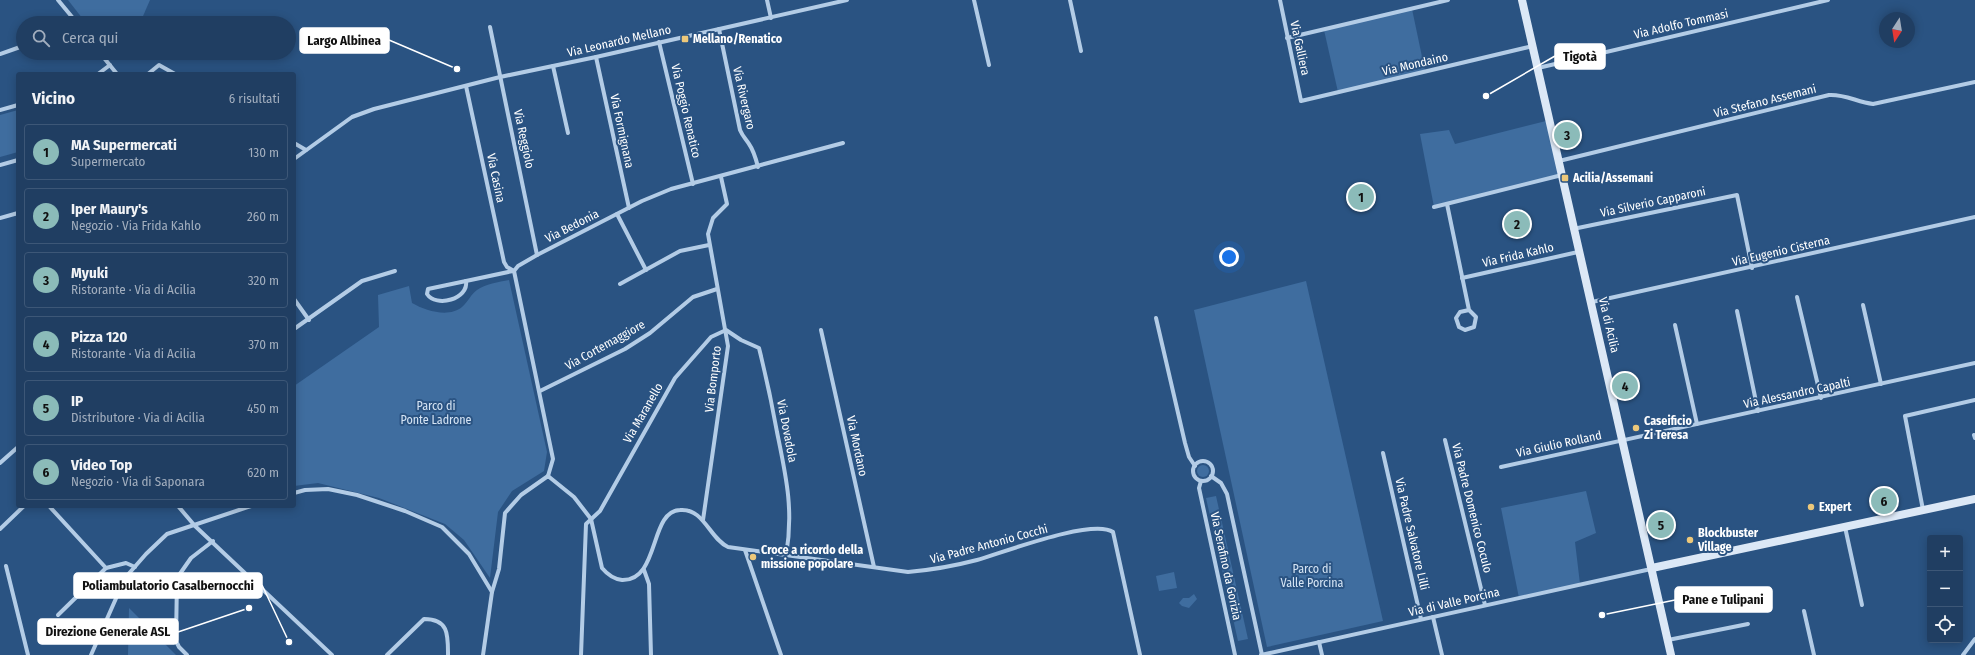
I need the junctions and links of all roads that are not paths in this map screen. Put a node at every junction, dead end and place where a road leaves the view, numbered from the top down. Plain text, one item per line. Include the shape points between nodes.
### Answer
1 (58, 0) edge
2 (767, 0) edge
3 (848, 0) edge
4 (974, 0) edge
5 (1070, 0) edge
6 (1280, 0) edge
7 (1448, 0) edge
8 (1522, 0) edge
9 (1828, 0) edge
10 (71, 16) edge
11 (771, 18) junction
12 (490, 27) dead end
13 (719, 29) junction
14 (1288, 38) junction
15 (659, 42) junction
16 (1532, 46) junction
17 (16, 48) edge
18 (1081, 51) dead end
19 (0, 54) edge
20 (596, 58) junction
21 (105, 60) edge
22 (989, 65) dead end
23 (110, 66) junction
24 (553, 66) junction
25 (1538, 68) junction
26 (101, 72) edge
27 (115, 72) edge
28 (150, 72) edge
29 (171, 72) edge
30 (500, 77) junction
31 (1975, 82) edge
32 (466, 86) junction
33 (1301, 101) joint
34 (16, 106) edge
35 (0, 110) edge
36 (568, 133) dead end
37 (843, 143) dead end
38 (296, 145) edge
39 (306, 150) junction
40 (296, 158) edge
41 (16, 161) edge
42 (1559, 162) junction
43 (0, 165) edge
44 (758, 167) junction
45 (1563, 175) junction
46 (721, 177) junction
47 (692, 184) junction
48 (1447, 204) junction
49 (1434, 207) dead end
50 (629, 208) junction
51 (16, 214) edge
52 (618, 214) junction
53 (1975, 217) edge
54 (0, 218) edge
55 (1573, 229) junction
56 (709, 245) junction
57 (1578, 252) junction
58 (537, 256) junction
59 (1752, 268) junction
60 (646, 270) junction
61 (395, 271) dead end
62 (514, 271) junction
63 (1462, 278) junction
64 (466, 282) junction
65 (620, 284) dead end
66 (717, 289) junction
67 (1797, 296) dead end
68 (1592, 302) junction
69 (296, 303) edge
70 (1863, 305) dead end
71 (1469, 310) junction
72 (1737, 311) dead end
73 (1156, 318) dead end
74 (309, 320) junction
75 (1675, 324) dead end
76 (296, 328) edge
77 (726, 330) junction
78 (821, 330) dead end
79 (1975, 363) edge
80 (1881, 384) junction
81 (540, 391) junction
82 (1820, 398) junction
83 (1975, 400) edge
84 (1758, 411) junction
85 (1697, 424) junction
86 (1445, 440) dead end
87 (1622, 440) junction
88 (16, 449) edge
89 (1384, 453) dead end
90 (0, 463) edge
91 (1195, 466) junction
92 (1501, 467) dead end
93 (548, 476) junction
94 (1211, 476) junction
95 (1201, 481) junction
96 (296, 492) edge
97 (1975, 499) edge
98 (22, 508) edge
99 (51, 508) edge
100 (180, 508) edge
101 (238, 508) edge
102 (1923, 510) junction
103 (591, 519) junction
104 (703, 520) junction
105 (195, 526) junction
106 (1845, 528) junction
107 (0, 529) edge
108 (213, 540) junction
109 (745, 550) junction
110 (786, 556) junction
111 (6, 566) dead end
112 (135, 566) junction
113 (874, 567) junction
114 (106, 568) junction
115 (1652, 568) junction
116 (644, 570) junction
117 (492, 592) junction
118 (1485, 605) junction
119 (1862, 605) dead end
120 (1804, 611) dead end
121 (58, 615) dead end
122 (1433, 617) junction
123 (1421, 619) junction
124 (1748, 624) dead end
125 (1975, 639) edge
126 (1668, 640) junction
127 (1319, 642) junction
128 (28, 655) edge
129 (91, 655) edge
130 (187, 655) edge
131 (332, 655) edge
132 (387, 655) edge
133 (448, 655) edge
134 (483, 655) edge
135 (582, 655) edge
136 (651, 655) edge
137 (781, 655) edge
138 (1140, 655) edge
139 (1235, 655) edge
140 (1262, 655) edge
141 (1322, 655) edge
142 (1442, 655) edge
143 (1671, 655) edge
144 (1814, 655) edge
145 (1963, 655) edge

1 - 10 street
2 - 11 street
3 - 11 street, Via Leonardo Mellano
4 - 22 street
5 - 18 street
6 - 14 street, Via Galliera
7 - 14 street
8 - 16 street, Via di Acilia
9 - 25 street, Via Adolfo Tommasi
11 - 13 street, Via Leonardo Mellano
12 - 30 street, Via Reggiolo
13 - 15 street, Via Leonardo Mellano
13 - 44 street, Via Rivergaro via 740,130 754,153
14 - 33 street, Via Galliera
15 - 20 street, Via Leonardo Mellano
15 - 47 street, Via Poggio Renatico
16 - 25 street, Via di Acilia
16 - 33 street, Via Mondaino
17 - 19 street
20 - 24 street, Via Leonardo Mellano
20 - 50 street, Via Formignana
21 - 23 street
23 - 26 street
23 - 27 street
24 - 30 street, Via Leonardo Mellano
24 - 36 street
25 - 42 street, Via di Acilia
28 - 29 street via 159,65
30 - 32 street, Via Leonardo Mellano
30 - 58 street, Via Reggiolo
31 - 42 street, Via Stefano Assemani via 1873,104 1840,95 1829,95
32 - 39 street, Via Leonardo Mellano via 368,111 352,118
32 - 62 street, Via Casina via 504,262
34 - 35 street
37 - 44 street, Via Bedonia
38 - 39 street
39 - 40 street, Via Leonardo Mellano
41 - 43 street
42 - 45 street, Via di Acilia
44 - 46 street, Via Bedonia
45 - 48 street
45 - 55 street, Via di Acilia
46 - 47 street, Via Bedonia
46 - 56 street, Via Bomporto via 727,204 713,218 708,234
47 - 50 street, Via Bedonia via 672,189
48 - 49 street
48 - 63 street
50 - 52 street, Via Bedonia
51 - 54 street
52 - 58 street, Via Bedonia
52 - 60 street
53 - 59 street, Via Eugenio Cisterna
55 - 57 street, Via di Acilia
55 - 59 street, Via Silverio Capparoni via 1737,195
56 - 60 street via 680,251
56 - 66 street, Via Bomporto
57 - 63 street, Via Frida Kahlo
57 - 68 street, Via di Acilia
58 - 62 street, Via Bedonia via 518,266
59 - 68 street, Via Eugenio Cisterna
60 - 65 street
61 - 74 street via 362,281
62 - 64 street
62 - 81 street
63 - 71 street
64 - 64 street via 428,289 427,294 434,300 459,297 465,290
66 - 77 street, Via Bomporto
66 - 81 street, Via Cortemaggiore via 693,297 654,330 625,348
67 - 82 street
68 - 87 street, Via di Acilia
69 - 74 street
70 - 80 street
71 - 71 street via 1474,314 1476,324 1465,330 1459,327 1456,318 1460,312
72 - 84 street
73 - 91 street via 1185,443
74 - 76 street
75 - 85 street
77 - 103 street, Via Maranello via 710,336 676,378 600,511
77 - 104 street, Via Bomporto via 728,346 723,393
77 - 110 street, Via Dovadola via 759,348 766,374 790,501 790,533
78 - 113 street, Via Mordano
79 - 80 street, Via Alessandro Capalti
80 - 82 street, Via Alessandro Capalti
81 - 93 street via 553,459
82 - 84 street, Via Alessandro Capalti
83 - 102 street via 1905,416
84 - 85 street, Via Alessandro Capalti
85 - 87 street, Via Alessandro Capalti
86 - 118 street, Via Padre Domenico Coculo
87 - 92 street, Via Giulio Rolland
87 - 115 street, Via di Acilia
88 - 90 street
89 - 123 street, Via Padre Salvatore Lilli
91 - 94 street via 1201,462 1208,463 1213,469
91 - 95 street via 1195,476
93 - 103 street via 574,498
93 - 117 street via 521,495 505,513 499,569
94 - 95 street
94 - 140 street via 1221,482 1227,494
95 - 139 street, Via Serafino da Gorizia via 1199,488
96 - 117 street via 328,489 357,495 442,527 469,554
97 - 102 street
98 - 107 street
99 - 114 street
100 - 105 street
101 - 105 street
102 - 106 street
103 - 116 street via 598,556 606,574 629,579
103 - 135 street via 586,524
104 - 109 street, Via Padre Antonio Cocchi via 722,544
104 - 116 street, Via Padre Antonio Cocchi via 697,514 680,510 665,518
105 - 108 street
105 - 112 street via 167,534
106 - 115 street
106 - 119 street
108 - 130 street via 191,558 177,578 176,641
108 - 131 street
109 - 110 street, Via Padre Antonio Cocchi
109 - 137 street
110 - 113 street, Via Padre Antonio Cocchi
111 - 128 street
112 - 114 street via 126,563
112 - 129 street via 125,578
113 - 138 street, Via Padre Antonio Cocchi via 908,572 934,570 1043,539 1080,531 1108,529 1113,532
114 - 121 street
115 - 118 street, Via di Valle Porcina
115 - 126 street, Via di Acilia
116 - 136 street via 649,584
117 - 134 street
118 - 122 street, Via di Valle Porcina
120 - 144 street
122 - 123 street, Via di Valle Porcina
122 - 142 street
123 - 127 street, Via di Valle Porcina
124 - 126 street
125 - 145 street
126 - 143 street, Via di Acilia
127 - 140 street, Via di Valle Porcina
127 - 141 street
132 - 133 street via 424,619 435,619 445,627

